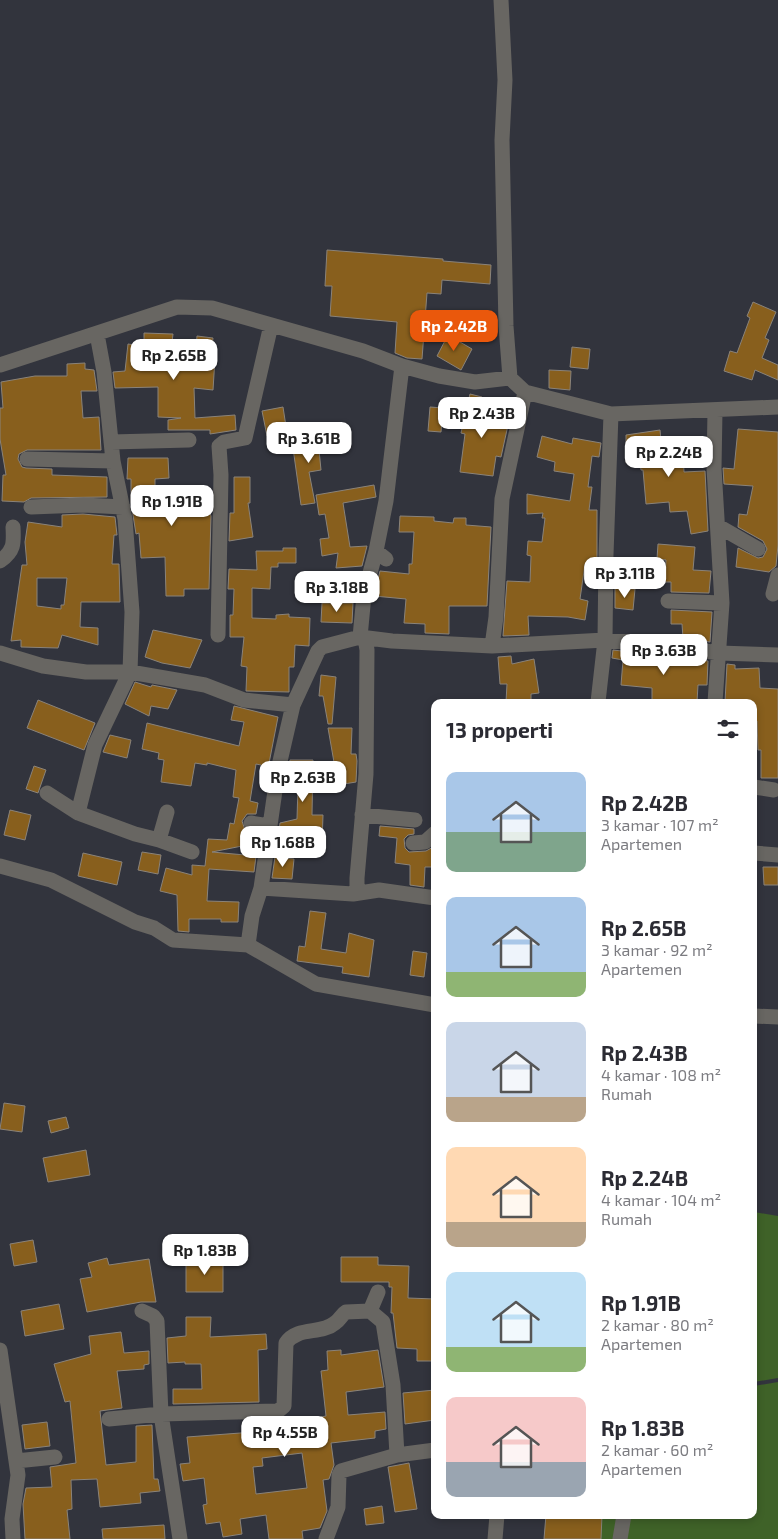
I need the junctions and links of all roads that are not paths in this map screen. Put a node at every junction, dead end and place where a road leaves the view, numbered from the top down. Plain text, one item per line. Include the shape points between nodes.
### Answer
1 (501, 0) edge
2 (271, 325) junction
3 (97, 334) junction
4 (0, 365) edge
5 (402, 366) junction
6 (510, 378) junction
7 (525, 392) junction
8 (778, 407) edge
9 (715, 411) junction
10 (612, 414) junction
11 (189, 440) dead end
12 (111, 442) junction
13 (27, 459) dead end
14 (113, 461) junction
15 (31, 507) dead end
16 (123, 507) junction
17 (718, 526) junction
18 (14, 528) dead end
19 (758, 549) dead end
20 (0, 561) edge
21 (778, 575) edge
22 (773, 594) dead end
23 (668, 601) dead end
24 (722, 603) junction
25 (218, 635) dead end
26 (362, 637) junction
27 (605, 640) junction
28 (492, 646) junction
29 (0, 653) edge
30 (720, 653) junction
31 (778, 655) edge
32 (130, 672) junction
33 (598, 699) edge
34 (715, 699) edge
35 (293, 705) junction
36 (757, 788) edge
37 (774, 790) dead end
38 (48, 793) dead end
39 (78, 812) junction
40 (167, 812) dead end
41 (362, 816) junction
42 (415, 820) dead end
43 (251, 823) dead end
44 (269, 826) junction
45 (431, 837) edge
46 (159, 840) junction
47 (414, 843) dead end
48 (192, 852) dead end
49 (757, 853) edge
50 (778, 855) edge
51 (0, 866) edge
52 (261, 888) junction
53 (357, 893) junction
54 (431, 897) edge
55 (248, 945) junction
56 (431, 1004) edge
57 (757, 1016) edge
58 (778, 1016) edge
59 (378, 1292) dead end
60 (142, 1311) dead end
61 (370, 1311) junction
62 (0, 1350) edge
63 (161, 1414) junction
64 (109, 1419) dead end
65 (431, 1451) edge
66 (397, 1455) junction
67 (55, 1457) dead end
68 (16, 1461) junction
69 (497, 1519) edge
70 (623, 1519) edge
71 (13, 1539) edge
72 (180, 1539) edge
73 (326, 1539) edge
74 (495, 1539) edge
75 (620, 1539) edge

1 - 6 street via 505,80 502,140 506,326
2 - 3 street via 212,308 177,307
2 - 5 street via 363,351
2 - 25 street via 245,438 219,446
3 - 4 street
3 - 12 street
5 - 6 street via 475,382
5 - 26 street via 381,555 364,595
6 - 7 street
7 - 10 street
7 - 28 street via 502,499
8 - 9 street
9 - 10 street
9 - 17 street
10 - 27 street
11 - 12 street
12 - 14 street
13 - 14 street
14 - 16 street
15 - 16 street
16 - 32 street via 130,560
17 - 19 street
17 - 24 street
18 - 20 street via 14,547
21 - 22 street
23 - 24 street
24 - 30 street
26 - 28 street
26 - 35 street via 332,643 318,651
26 - 41 street via 367,650 367,757
27 - 28 street
27 - 30 street
27 - 33 street
29 - 32 street via 43,666 86,672
30 - 31 street
30 - 34 street
32 - 35 street via 205,686 244,700
32 - 39 street via 95,746
35 - 44 street
36 - 37 street
38 - 39 street
39 - 46 street
40 - 46 street
41 - 42 street
41 - 53 street
43 - 44 street
44 - 52 street
45 - 47 street via 425,842
46 - 48 street
49 - 50 street
51 - 55 street via 51,880 173,940
52 - 53 street
52 - 55 street via 252,916
53 - 54 street via 379,890
55 - 56 street via 316,984
57 - 58 street
59 - 61 street
60 - 63 street via 157,1321
61 - 63 street via 346,1312 335,1324 290,1337 286,1343 284,1406 278,1411
61 - 66 street via 383,1322 388,1344
62 - 68 street
63 - 64 street
63 - 72 street
65 - 66 street
66 - 73 street via 341,1471 338,1475 338,1507
67 - 68 street
68 - 71 street via 18,1475 12,1518
69 - 74 street
70 - 75 street

